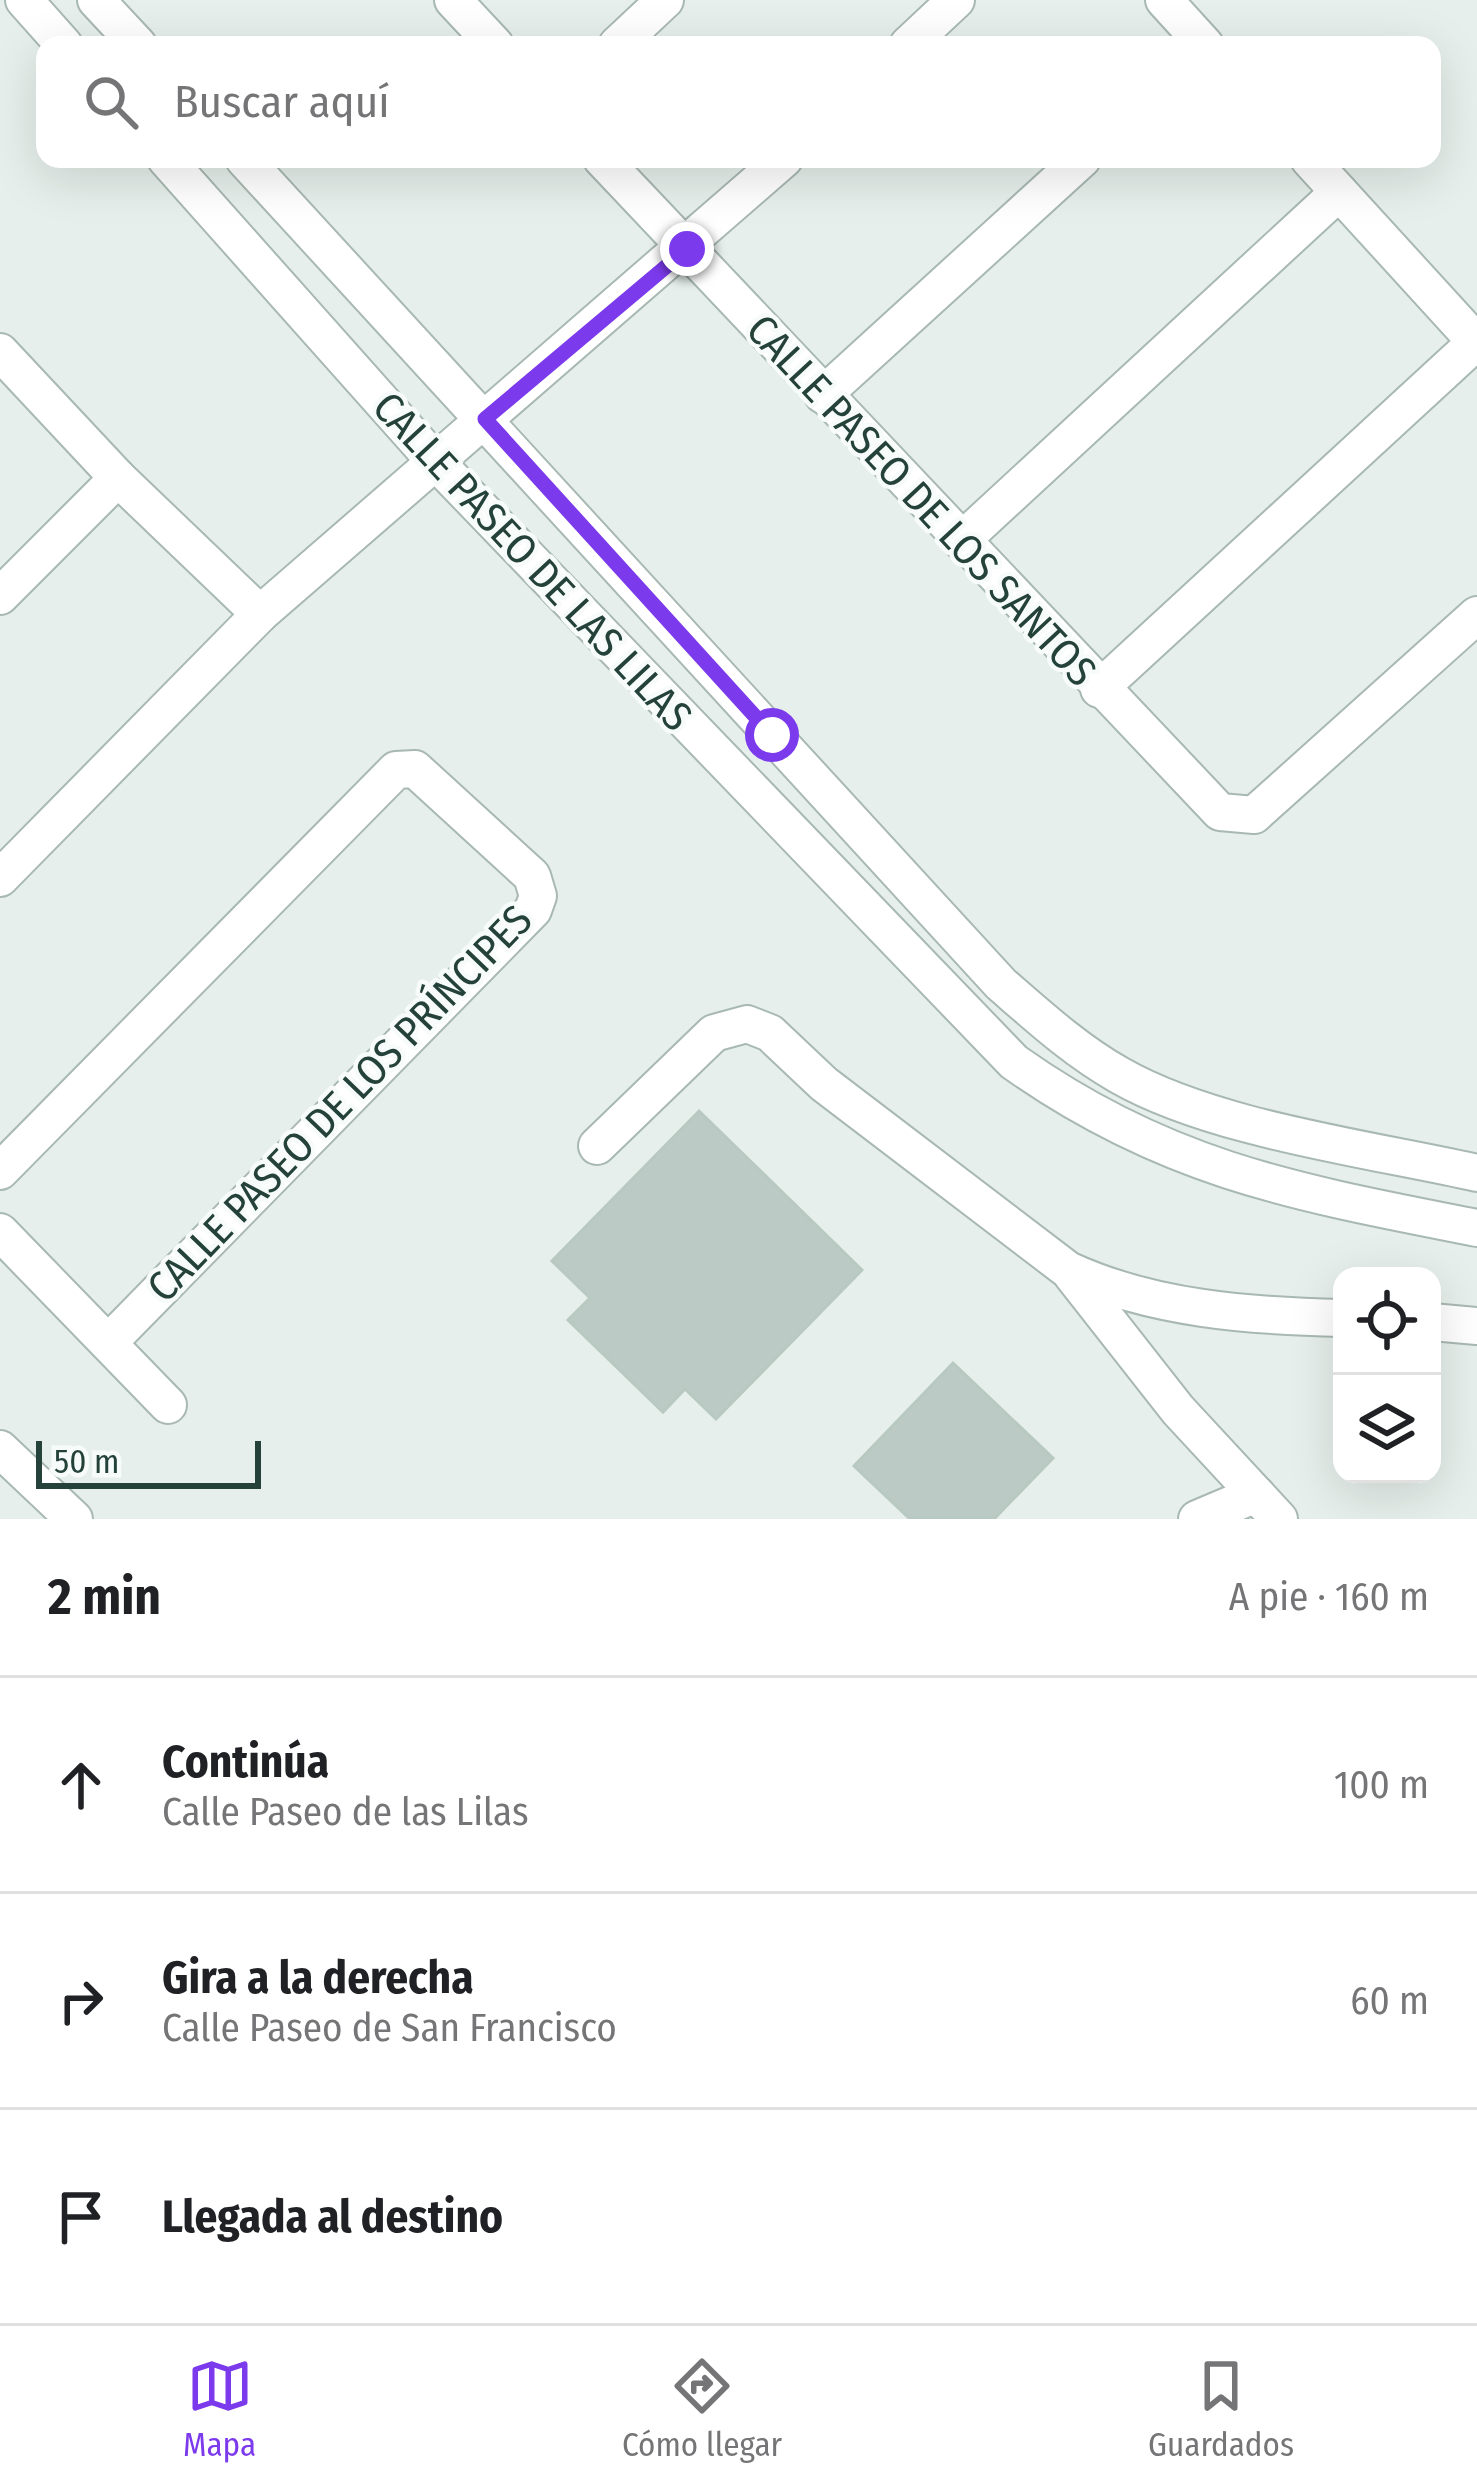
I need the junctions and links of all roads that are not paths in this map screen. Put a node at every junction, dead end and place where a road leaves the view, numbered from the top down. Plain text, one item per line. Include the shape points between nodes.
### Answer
1 (24, 0) edge
2 (96, 0) edge
3 (453, 0) edge
4 (664, 0) edge
5 (956, 0) edge
6 (1164, 0) edge
7 (56, 36) edge
8 (130, 36) edge
9 (487, 36) edge
10 (626, 36) edge
11 (918, 36) edge
12 (1196, 36) edge
13 (174, 168) edge
14 (252, 168) edge
15 (610, 168) edge
16 (774, 168) edge
17 (1072, 168) edge
18 (1317, 168) edge
19 (1339, 192) junction
20 (687, 249) junction
21 (1476, 343) edge
22 (0, 352) edge
23 (824, 395) junction
24 (485, 419) junction
25 (434, 460) junction
26 (118, 478) junction
27 (962, 541) junction
28 (0, 596) edge
29 (260, 614) junction
30 (1477, 615) edge
31 (1100, 689) junction
32 (0, 878) edge
33 (597, 1146) dead end
34 (0, 1171) edge
35 (1477, 1173) edge
36 (1477, 1228) edge
37 (0, 1232) edge
38 (1068, 1270) junction
39 (1333, 1317) edge
40 (1441, 1323) edge
41 (1477, 1326) edge
42 (109, 1342) junction
43 (168, 1405) dead end
44 (0, 1449) edge
45 (1267, 1506) edge
46 (74, 1519) edge
47 (1197, 1519) edge

1 - 7 street
2 - 8 street
3 - 9 street
4 - 10 street
5 - 11 street
6 - 12 street
13 - 25 street, CALLE PASEO DE LAS LILAS
14 - 24 street, CALLE PASEO DE LAS LILAS
15 - 20 street, CALLE PASEO DE LOS SANTOS
16 - 20 street
17 - 23 street
18 - 19 street
19 - 21 street
19 - 27 street
20 - 23 street, CALLE PASEO DE LOS SANTOS
20 - 24 street
21 - 31 street
22 - 26 street
23 - 27 street, CALLE PASEO DE LOS SANTOS
24 - 25 street
24 - 35 street, CALLE PASEO DE LAS LILAS via 1001,985 1063,1039 1174,1099
25 - 29 street
25 - 36 street, CALLE PASEO DE LAS LILAS via 1015,1062 1063,1097 1183,1158
26 - 28 street
26 - 29 street
27 - 31 street, CALLE PASEO DE LOS SANTOS
29 - 32 street
30 - 31 street, CALLE PASEO DE LOS SANTOS via 1254,815 1210,806
33 - 38 street via 714,1033 747,1024 770,1033 824,1084
34 - 42 street, CALLE PASEO DE LOS PRÍNCIPES via 396,770 415,769 532,876 533,910
37 - 42 street
38 - 39 street via 1156,1300
38 - 45 street via 1178,1410
40 - 41 street
42 - 43 street
44 - 46 street
45 - 47 street

